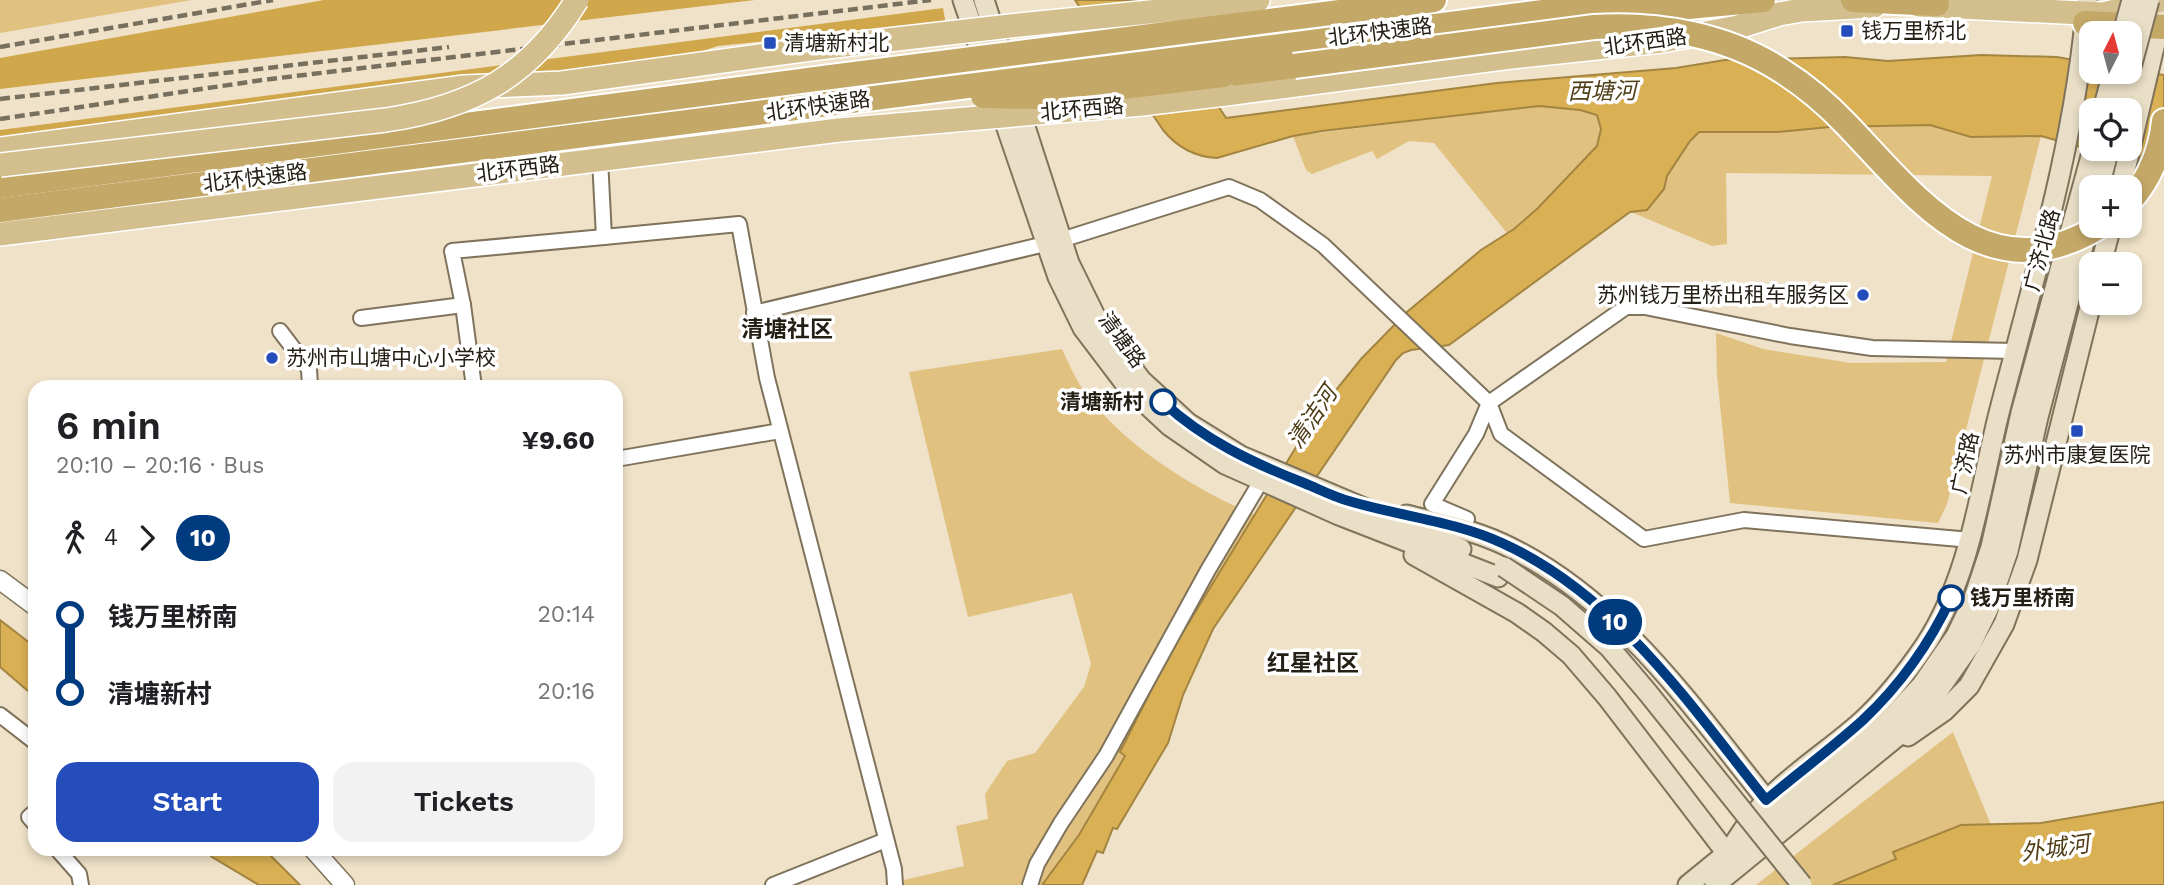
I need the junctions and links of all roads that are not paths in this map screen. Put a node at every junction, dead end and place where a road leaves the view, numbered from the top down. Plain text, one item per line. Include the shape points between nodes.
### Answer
1 (577, 0) edge
2 (963, 0) edge
3 (984, 0) edge
4 (1258, 0) edge
5 (1434, 0) edge
6 (1635, 0) edge
7 (1763, 0) edge
8 (1853, 0) edge
9 (2161, 0) edge
10 (2138, 2) edge
11 (1937, 4) junction
12 (2086, 12) edge
13 (1533, 13) junction
14 (2163, 15) edge
15 (1211, 17) junction
16 (2129, 21) edge
17 (2136, 21) edge
18 (1738, 27) junction
19 (1222, 74) junction
20 (2164, 121) edge
21 (0, 149) edge
22 (600, 159) junction
23 (2089, 161) edge
24 (0, 165) edge
25 (2124, 175) edge
26 (2142, 182) edge
27 (0, 186) edge
28 (0, 210) edge
29 (0, 234) edge
30 (2079, 236) edge
31 (604, 237) junction
32 (2084, 238) edge
33 (1053, 242) junction
34 (463, 305) junction
35 (754, 313) junction
36 (2088, 315) edge
37 (361, 318) dead end
38 (280, 331) dead end
39 (2015, 351) junction
40 (2044, 364) junction
41 (310, 380) edge
42 (473, 380) edge
43 (1489, 403) junction
44 (780, 431) junction
45 (623, 458) edge
46 (1268, 479) junction
47 (1343, 508) junction
48 (1463, 529) junction
49 (1971, 540) junction
50 (1501, 572) junction
51 (0, 580) edge
52 (28, 601) edge
53 (0, 715) edge
54 (28, 737) edge
55 (1877, 754) junction
56 (1777, 813) junction
57 (886, 840) junction
58 (63, 856) edge
59 (319, 856) edge
60 (1733, 861) junction
61 (81, 885) edge
62 (345, 885) edge
63 (773, 885) edge
64 (895, 885) edge
65 (1030, 885) edge
66 (1688, 885) edge
67 (1715, 885) edge
68 (1786, 885) edge
69 (1802, 885) edge

1 - 24 main road, bridge via 550,38 522,66 487,90 443,109 386,120
2 - 33 main road, 清塘路
3 - 33 main road, 清塘路
4 - 15 main road
5 - 15 highway, 北环快速路
6 - 13 highway, 北环快速路
7 - 13 highway via 1645,11
8 - 11 highway
9 - 10 main road, 北环西路
10 - 12 main road, 北环西路 via 2112,13
10 - 14 street
10 - 16 main road, bridge
10 - 17 main road, bridge
11 - 12 main road, 北环西路
11 - 18 main road, 北环西路 via 1802,10
12 - 14 highway
12 - 18 main road via 1848,14
12 - 39 main road, 广济路 via 2064,157
13 - 19 highway, 北环快速路
14 - 25 main road
15 - 21 main road, bridge via 1019,25 562,83 464,87
15 - 27 highway, 北环快速路, bridge via 831,77
18 - 19 main road, 北环西路 via 1615,47 1503,58
19 - 22 main road, 北环西路, bridge via 1142,104 839,130
19 - 28 highway, 北环快速路, bridge via 1039,97 895,95
19 - 30 highway, bridge via 1557,30 1617,25 1671,30 1735,47 1787,74 1836,114 1920,202 1966,235 1999,246 2033,248
20 - 26 highway via 2160,144
22 - 29 main road, 北环西路
22 - 31 street
23 - 40 main road, 广济北路
31 - 34 street via 452,251
31 - 35 street via 739,224
32 - 40 main road, 广济北路
33 - 35 street
33 - 43 street via 1229,187 1260,200 1323,245
33 - 46 main road, 清塘路 via 1064,292 1083,328 1127,386 1190,441 1225,464
34 - 37 street
34 - 42 street
35 - 44 street
36 - 55 main road, 广济路 via 2027,560 2004,624 1978,675 1959,697 1924,727
38 - 41 street via 309,369
39 - 43 street via 1872,348 1626,307
39 - 49 main road, 广济路
40 - 55 main road, 广济路 via 2012,534 1989,607 1947,680 1918,716
40 - 56 main road, 广济路 via 2021,413 1991,547 1956,636 1905,704
43 - 48 street via 1476,435 1432,504 1467,519
43 - 49 street via 1501,434 1644,539 1744,520
44 - 45 street
44 - 57 street
46 - 47 main road, 清塘路
46 - 65 street via 1208,570 1106,756 1037,864
47 - 48 main road
47 - 50 main road, 清塘路
47 - 60 main road via 1557,642 1608,697
48 - 56 main road via 1525,555 1607,614 1649,655
49 - 56 main road, 广济路 via 1947,606 1906,672
50 - 68 main road, 清塘路 via 1591,646
50 - 69 main road, 清塘路, bridge via 1563,606 1609,648
51 - 52 street
53 - 54 street
55 - 56 main road, 广济路
56 - 60 main road, 广济路
57 - 63 street
57 - 64 street
58 - 61 street via 79,874
59 - 62 street
60 - 66 main road, 广济路
60 - 67 main road, 广济路

